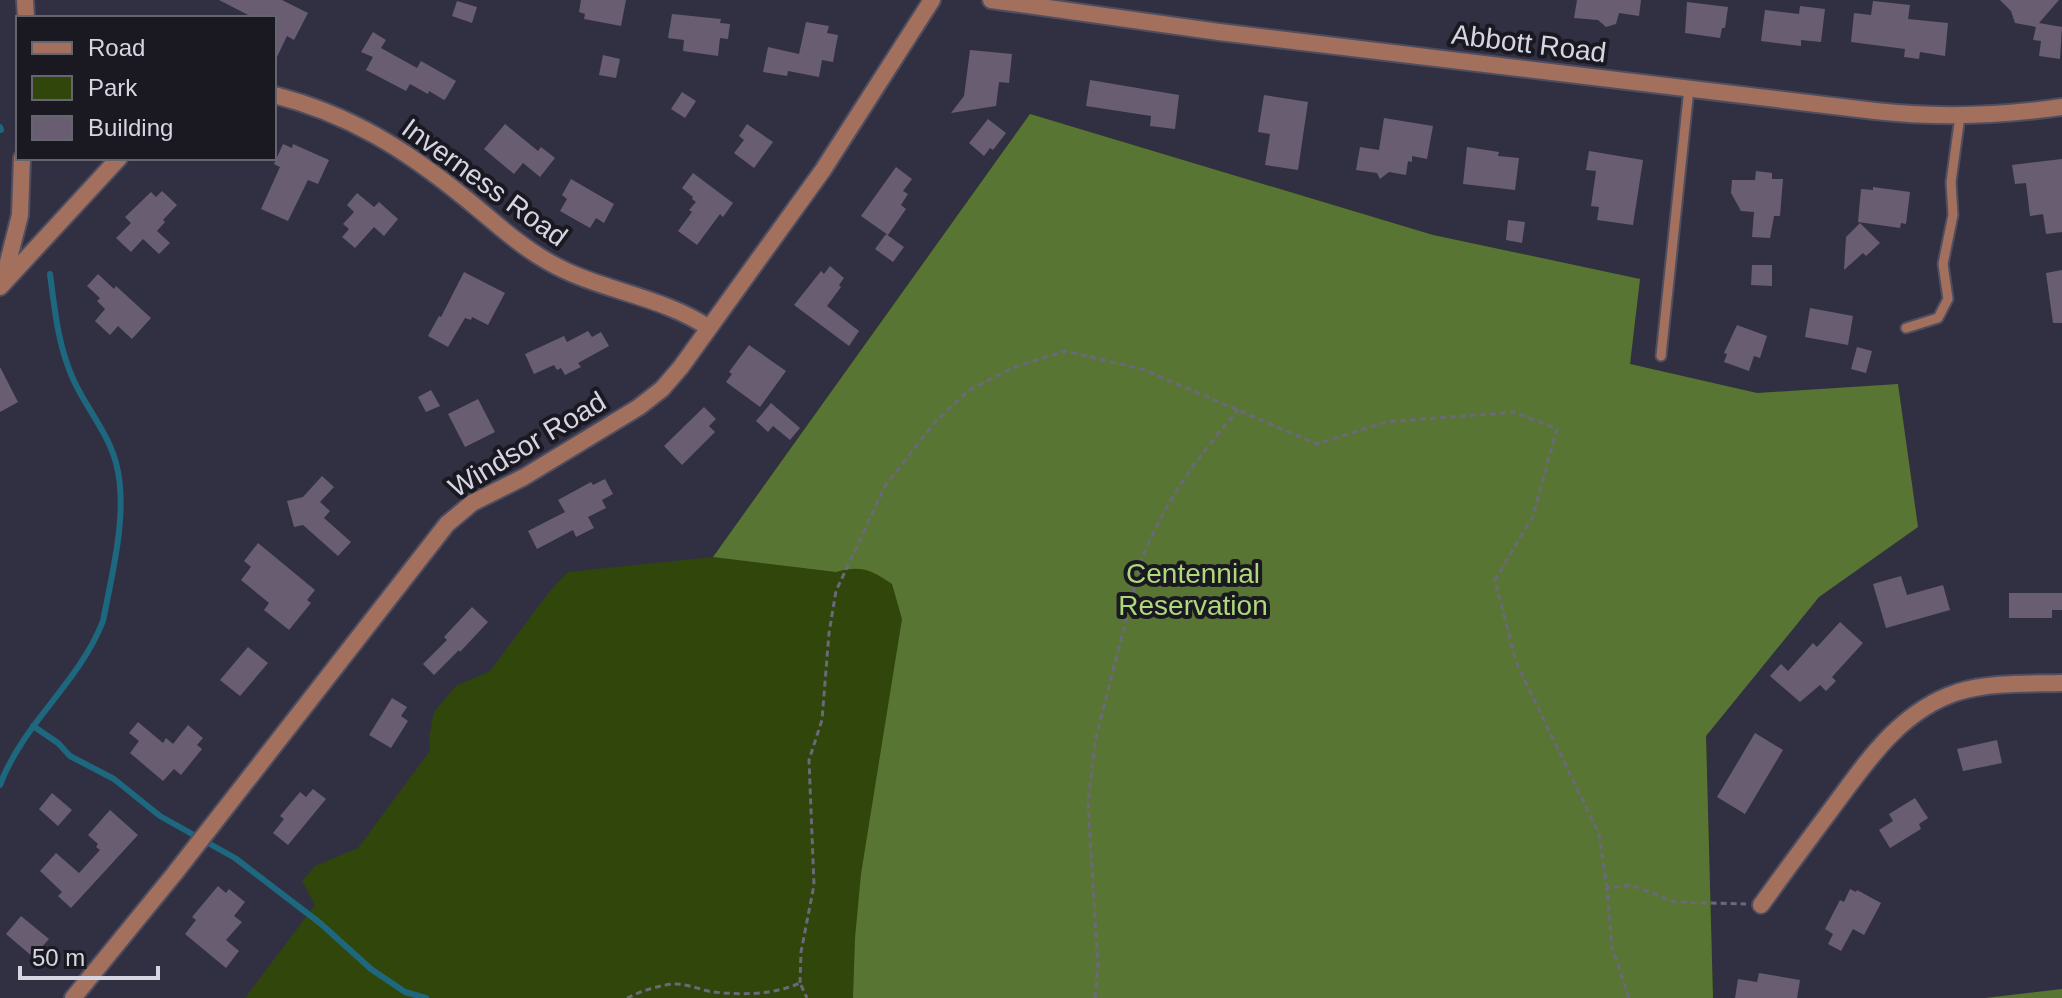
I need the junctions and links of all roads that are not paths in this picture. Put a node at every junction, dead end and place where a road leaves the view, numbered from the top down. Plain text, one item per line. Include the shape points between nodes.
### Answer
1 (932, 0) edge
2 (991, 0) edge
3 (1689, 88) junction
4 (276, 96) edge
5 (2062, 107) edge
6 (1960, 116) junction
7 (22, 160) edge
8 (117, 160) edge
9 (1, 286) edge
10 (709, 328) junction
11 (1906, 328) dead end
12 (1661, 356) dead end
13 (2062, 683) edge
14 (1761, 905) road end
15 (73, 998) edge

1 - 10 street, Windsor Road via 823,170
2 - 3 street, Abbott Road
3 - 6 street, Abbott Road
3 - 12 lane
4 - 10 street, Inverness Road via 329,112 376,135 557,267 677,310
5 - 6 street, Abbott Road
6 - 11 lane via 1951,182 1953,215 1943,264 1948,299 1938,318
7 - 9 street via 20,215
8 - 9 street
10 - 15 street, Windsor Road via 651,399 472,503 447,524
13 - 14 street via 1971,689 1943,698 1903,723 1867,762

